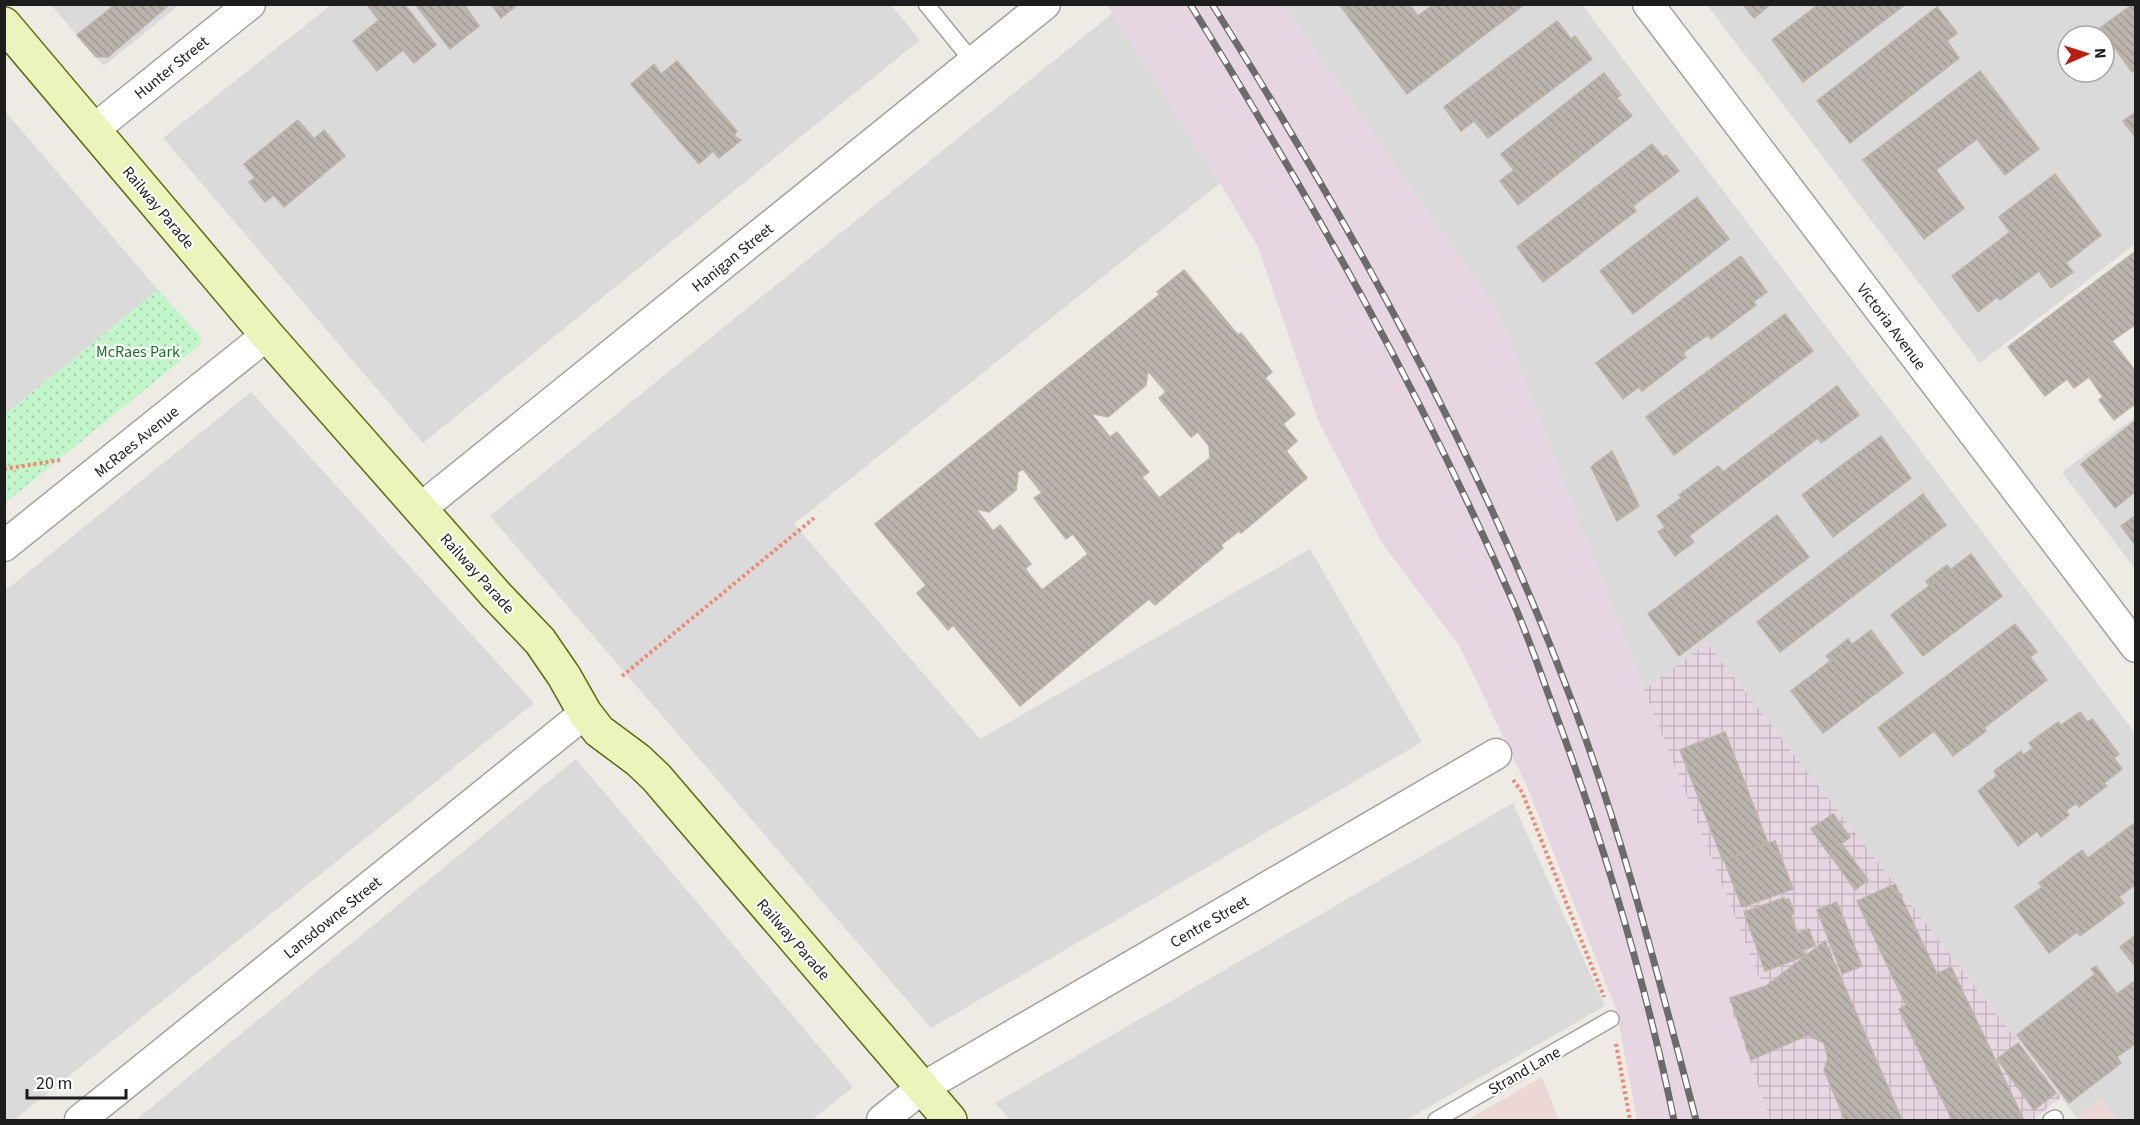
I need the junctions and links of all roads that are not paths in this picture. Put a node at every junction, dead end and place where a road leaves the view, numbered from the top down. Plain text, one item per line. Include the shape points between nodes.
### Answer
1 (250, 4) edge
2 (926, 4) edge
3 (1045, 4) edge
4 (1648, 4) edge
5 (4, 24) edge
6 (973, 62) junction
7 (93, 130) junction
8 (267, 335) junction
9 (420, 509) junction
10 (4, 546) edge
11 (2136, 647) edge
12 (585, 713) junction
13 (1496, 754) road end
14 (1611, 1019) road end
15 (922, 1088) junction
16 (80, 1120) edge
17 (882, 1120) edge
18 (950, 1120) edge
19 (1436, 1120) edge

1 - 7 street, Hunter Street
2 - 6 lane
3 - 6 street, Hanigan Street
4 - 11 street, Victoria Avenue
5 - 7 street, Railway Parade
6 - 9 street, Hanigan Street
7 - 8 street, Railway Parade
8 - 9 street, Railway Parade
8 - 10 street, McRaes Avenue
9 - 12 street, Railway Parade via 540,641
12 - 15 street, Railway Parade via 599,731 656,777
12 - 16 street, Lansdowne Street
13 - 15 street, Centre Street
14 - 19 lane, Strand Lane
15 - 17 street, Centre Street
15 - 18 street, Railway Parade

